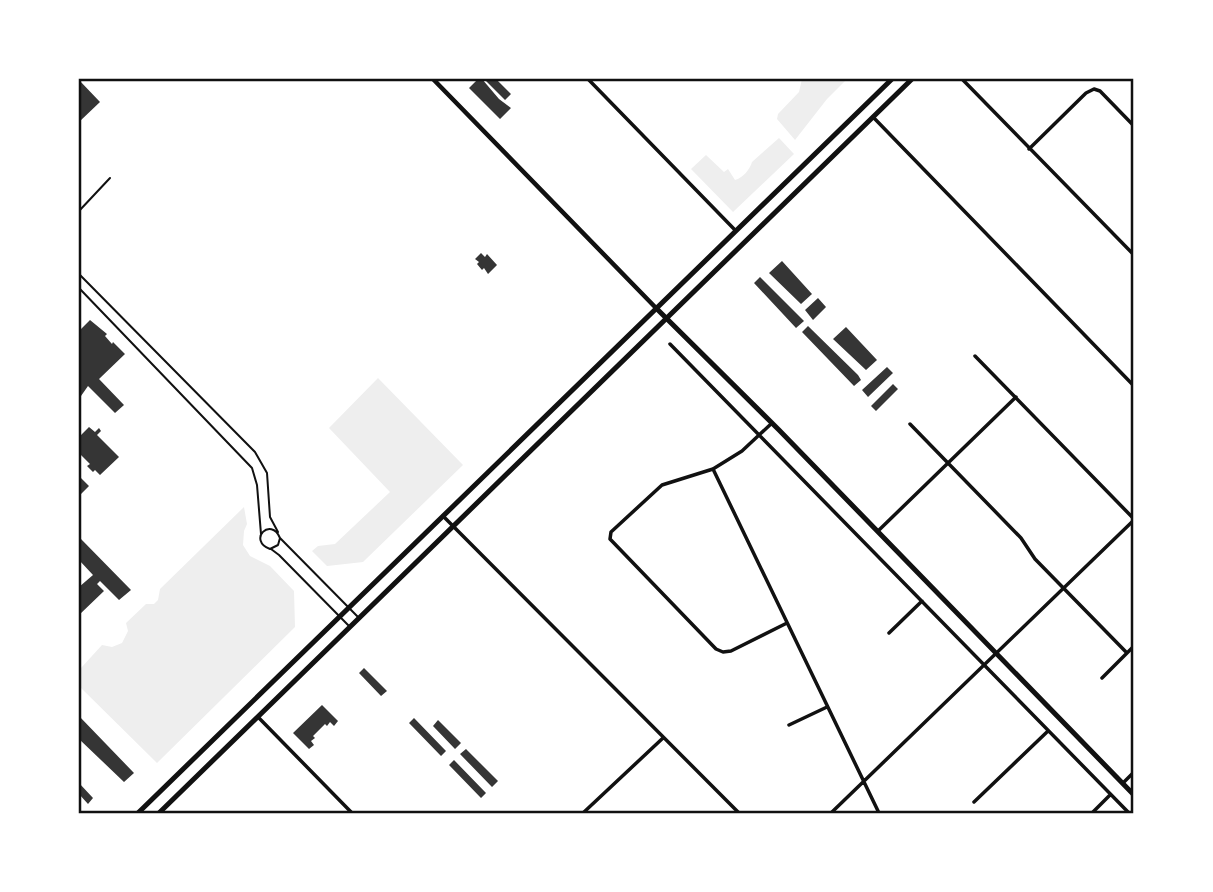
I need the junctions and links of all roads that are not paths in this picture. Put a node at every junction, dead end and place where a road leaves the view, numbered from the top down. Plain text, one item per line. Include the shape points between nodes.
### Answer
1 (433, 79) edge
2 (587, 79) edge
3 (891, 79) edge
4 (912, 79) edge
5 (962, 79) edge
6 (873, 117) junction
7 (1134, 126) edge
8 (1029, 149) junction
9 (110, 178) dead end
10 (79, 211) edge
11 (736, 230) junction
12 (1134, 255) edge
13 (79, 274) edge
14 (79, 288) edge
15 (656, 308) junction
16 (665, 318) junction
17 (670, 344) dead end
18 (975, 356) dead end
19 (1134, 386) edge
20 (1016, 397) junction
21 (772, 424) junction
22 (910, 424) dead end
23 (760, 435) junction
24 (948, 463) junction
25 (713, 469) junction
26 (443, 516) junction
27 (1134, 520) edge
28 (453, 527) junction
29 (878, 531) junction
30 (278, 532) junction
31 (261, 534) junction
32 (280, 538) junction
33 (270, 549) junction
34 (1064, 588) junction
35 (922, 601) junction
36 (349, 608) junction
37 (340, 617) junction
38 (359, 618) junction
39 (787, 624) junction
40 (350, 627) junction
41 (889, 633) dead end
42 (1134, 646) edge
43 (1127, 653) junction
44 (996, 654) junction
45 (985, 665) junction
46 (1102, 678) dead end
47 (247, 707) junction
48 (827, 707) junction
49 (258, 717) junction
50 (789, 725) dead end
51 (1048, 731) junction
52 (663, 738) junction
53 (1134, 772) edge
54 (864, 782) junction
55 (1123, 783) junction
56 (1111, 794) junction
57 (1134, 794) edge
58 (974, 802) dead end
59 (138, 813) edge
60 (159, 813) edge
61 (352, 813) edge
62 (583, 813) edge
63 (739, 813) edge
64 (831, 813) edge
65 (879, 813) edge
66 (1091, 813) edge
67 (1129, 813) edge

1 - 15 street
2 - 11 street
3 - 11 main road
4 - 6 main road
5 - 8 street
6 - 16 main road
6 - 19 street
7 - 8 street via 1094,89
8 - 12 street
9 - 10 lane
11 - 15 main road
13 - 30 lane via 255,452 267,473 270,517
14 - 31 lane via 252,468
15 - 16 main road
15 - 26 main road
16 - 21 main road
16 - 28 main road
17 - 23 street
18 - 20 street
20 - 24 street
20 - 27 street
21 - 23 street
21 - 29 main road
22 - 24 street
23 - 25 street
23 - 35 street
24 - 29 street
24 - 34 street
25 - 39 street
25 - 39 street via 662,485 611,532 610,539 716,649 731,651
26 - 28 street
26 - 36 main road
27 - 34 street
28 - 38 main road
28 - 52 street
29 - 44 main road
30 - 31 lane via 269,529
30 - 32 lane
31 - 33 lane via 261,544
32 - 33 lane
32 - 36 lane
33 - 37 lane
34 - 43 street
34 - 44 street
35 - 41 street
35 - 45 street
36 - 37 main road
36 - 38 lane
37 - 40 lane
37 - 47 main road
38 - 40 main road
39 - 48 street
40 - 49 main road
42 - 43 street
43 - 46 street
44 - 45 street
44 - 55 main road
45 - 51 street
45 - 54 street
47 - 49 main road
47 - 59 main road
48 - 50 street
48 - 54 street
49 - 60 main road
49 - 61 street
51 - 56 street
51 - 58 street
52 - 62 street
52 - 63 street
53 - 55 street
54 - 64 street
54 - 65 street
55 - 57 main road
56 - 66 street
56 - 67 street

